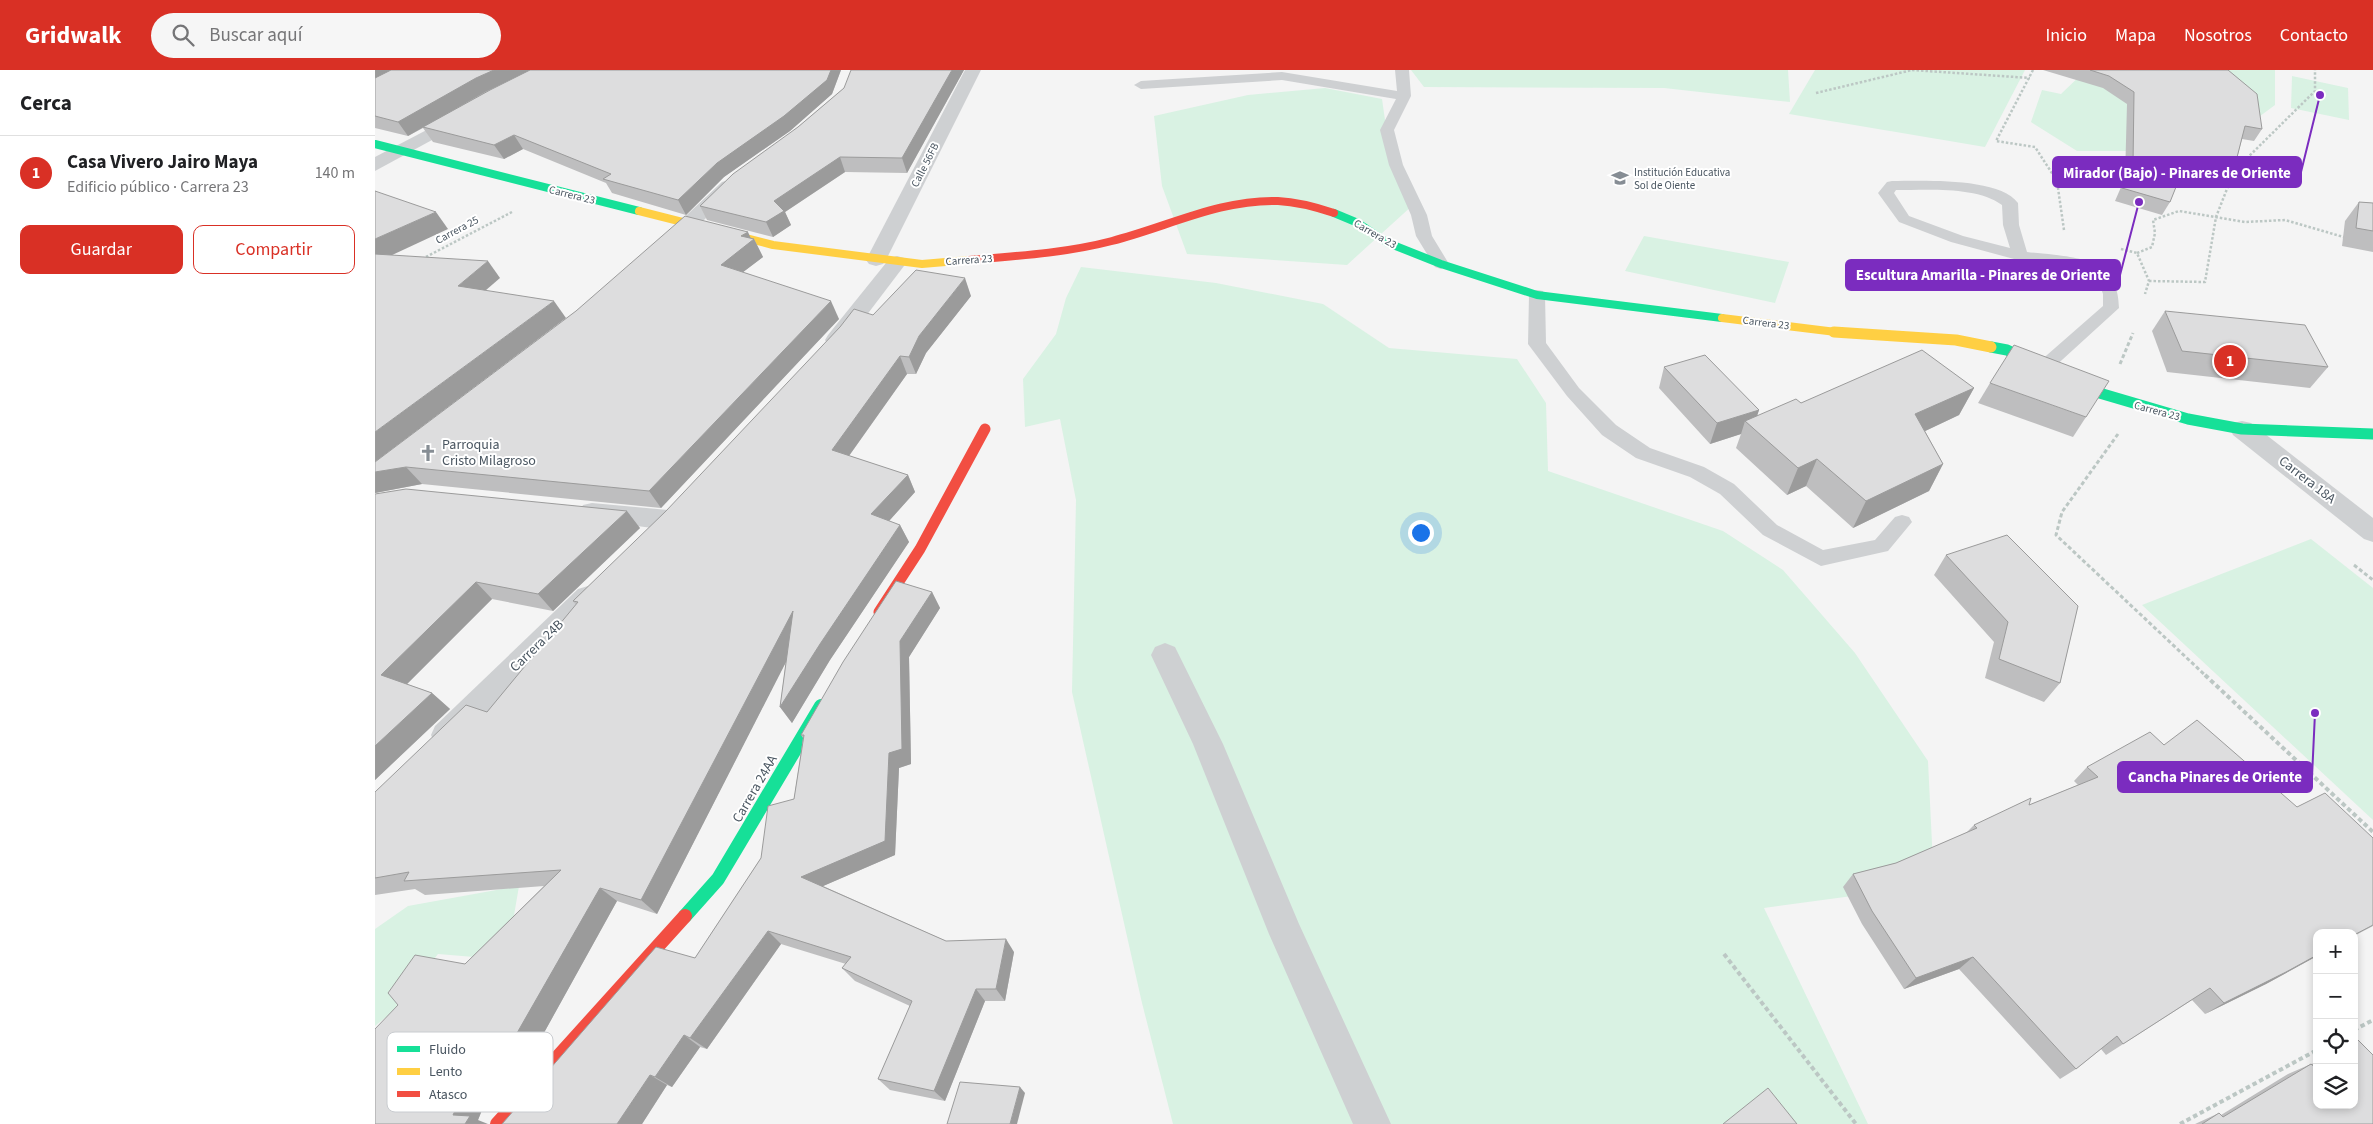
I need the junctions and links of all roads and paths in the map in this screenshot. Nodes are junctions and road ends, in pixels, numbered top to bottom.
1 (973, 70) edge
2 (1401, 70) edge
3 (1912, 70) edge
4 (2033, 70) edge
5 (2315, 70) edge
6 (2030, 78) junction
7 (1141, 84) dead end
8 (1816, 93) dead end
9 (1404, 96) junction
10 (476, 108) edge
11 (375, 144) edge
12 (401, 151) junction
13 (375, 165) edge
14 (746, 173) edge
15 (545, 189) junction
16 (2216, 218) junction
17 (690, 224) junction
18 (2065, 236) dead end
19 (2355, 241) edge
20 (2119, 249) dead end
21 (2137, 253) junction
22 (2020, 256) junction
23 (653, 257) edge
24 (418, 261) edge
25 (887, 261) junction
26 (1441, 264) junction
27 (2149, 281) junction
28 (1537, 295) junction
29 (2144, 298) dead end
30 (2135, 328) dead end
31 (817, 360) edge
32 (2045, 366) junction
33 (2123, 370) dead end
34 (2138, 406) junction
35 (985, 429) dead end
36 (2242, 429) junction
37 (2373, 434) edge
38 (569, 510) edge
39 (1902, 522) dead end
40 (2373, 532) edge
41 (646, 540) edge
42 (603, 582) edge
43 (873, 621) edge
44 (1165, 655) dead end
45 (827, 695) edge
46 (432, 748) edge
47 (2373, 832) edge
48 (1724, 954) dead end
49 (2373, 1020) edge
50 (2358, 1028) edge
51 (2313, 1052) edge
52 (553, 1062) edge
53 (508, 1112) edge
54 (497, 1124) edge
55 (1372, 1124) edge
56 (1856, 1124) edge
57 (2180, 1124) edge

1 - 25 street, Calle 56FB
2 - 9 lane
3 - 6 path
3 - 8 path
4 - 6 path
5 - 16 path
6 - 18 path
7 - 9 lane
9 - 26 lane
10 - 12 street
11 - 12 street, Carrera 23
12 - 13 street
12 - 15 street, Carrera 23
14 - 17 street
15 - 17 street, Carrera 23
15 - 24 path, Carrera 25
16 - 19 path
16 - 21 path
16 - 27 path
17 - 23 street
17 - 25 street, Carrera 23
20 - 21 path
21 - 27 path
22 - 22 lane
22 - 32 lane
25 - 26 street, Carrera 23
25 - 31 street
26 - 28 street, Carrera 23
27 - 29 path
28 - 32 street, Carrera 23
28 - 39 lane
30 - 33 path
32 - 34 street, Carrera 23
34 - 36 street, Carrera 23
34 - 47 path
35 - 43 street
36 - 37 street, Carrera 23
36 - 40 street, Carrera 18A
38 - 41 street
42 - 46 street, Carrera 24B
44 - 55 street
45 - 52 street, Carrera 24AA
48 - 56 path
49 - 50 path
51 - 57 path
53 - 54 street, Carrera 24AA

